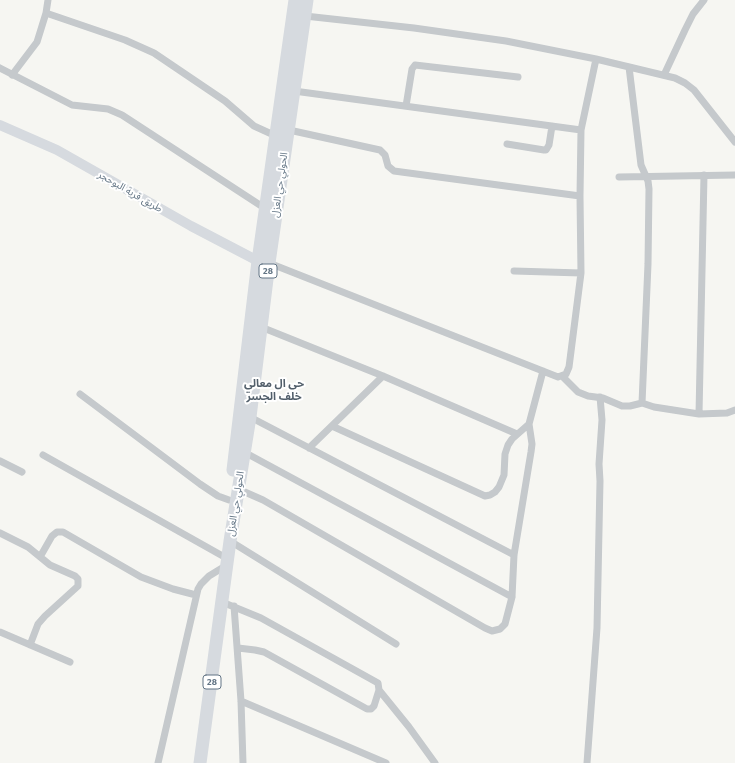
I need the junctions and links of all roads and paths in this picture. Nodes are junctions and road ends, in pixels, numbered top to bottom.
1 (48, 0) edge
2 (295, 0) edge
3 (307, 0) edge
4 (704, 0) edge
5 (46, 14) junction
6 (305, 16) junction
7 (596, 59) junction
8 (629, 67) junction
9 (0, 68) edge
10 (12, 75) junction
11 (664, 75) junction
12 (518, 77) dead end
13 (294, 91) junction
14 (406, 106) junction
15 (0, 124) edge
16 (552, 126) junction
17 (288, 130) junction
18 (580, 130) junction
19 (276, 136) junction
20 (735, 142) edge
21 (507, 144) dead end
22 (704, 175) junction
23 (735, 175) edge
24 (619, 177) dead end
25 (646, 177) junction
26 (580, 196) junction
27 (266, 209) junction
28 (264, 262) junction
29 (514, 271) dead end
30 (581, 273) junction
31 (261, 327) junction
32 (543, 371) junction
33 (383, 376) junction
34 (562, 376) junction
35 (80, 394) dead end
36 (600, 397) junction
37 (642, 403) junction
38 (735, 410) edge
39 (699, 414) junction
40 (250, 417) junction
41 (528, 424) junction
42 (332, 426) junction
43 (517, 434) junction
44 (309, 448) junction
45 (244, 452) junction
46 (42, 455) dead end
47 (0, 461) edge
48 (22, 472) dead end
49 (238, 489) junction
50 (229, 500) junction
51 (0, 533) edge
52 (230, 541) junction
53 (514, 555) junction
54 (40, 557) junction
55 (227, 562) junction
56 (196, 595) junction
57 (512, 597) junction
58 (222, 602) junction
59 (234, 606) junction
60 (0, 632) edge
61 (396, 644) dead end
62 (30, 645) junction
63 (238, 648) junction
64 (70, 662) dead end
65 (379, 690) junction
66 (241, 701) junction
67 (158, 763) edge
68 (200, 763) edge
69 (243, 763) edge
70 (386, 763) edge
71 (435, 763) edge
72 (587, 763) edge

1 - 5 street
2 - 19 highway, الحولي حي العزل / 28
3 - 6 highway, الحولي حي العزل / 28
4 - 11 street
5 - 10 street
5 - 19 street
6 - 7 street
6 - 13 highway, الحولي حي العزل / 28
7 - 8 street
7 - 18 street
8 - 11 street
8 - 25 street
9 - 10 street
10 - 27 street
11 - 20 street
12 - 14 street
13 - 14 street
13 - 17 highway, الحولي حي العزل / 28
14 - 16 street
15 - 28 street, طريق قرية البوحجر
16 - 18 street
16 - 21 street
17 - 26 street
17 - 28 highway, الحولي حي العزل / 28
18 - 26 street
19 - 27 highway, الحولي حي العزل / 28
22 - 23 street
22 - 25 street
22 - 39 street
24 - 25 street
25 - 37 street
26 - 30 street
27 - 28 highway, الحولي حي العزل / 28
28 - 31 highway, الحولي حي العزل / 28
28 - 32 street
28 - 50 highway, الحولي حي العزل / 28
29 - 30 street
30 - 34 street
31 - 33 street
31 - 40 highway, الحولي حي العزل / 28
32 - 34 street
32 - 41 street
33 - 42 street
33 - 43 street
34 - 36 street
35 - 50 street
36 - 37 street
36 - 72 street
37 - 39 street
38 - 39 street
40 - 44 street
40 - 45 highway, الحولي حي العزل / 28
41 - 43 street
41 - 53 street
42 - 43 street
42 - 44 street
44 - 53 street
45 - 49 highway, الحولي حي العزل / 28
45 - 57 street
46 - 55 street
47 - 48 street
49 - 52 highway, الحولي حي العزل / 28
49 - 57 street
50 - 52 highway, الحولي حي العزل / 28
51 - 54 street
52 - 55 highway, 28
52 - 61 street
53 - 57 street
54 - 56 street
54 - 62 street
55 - 56 street
55 - 58 highway, 28
56 - 67 street
58 - 59 street
58 - 68 highway, 28
59 - 63 street
59 - 65 street
60 - 62 street
62 - 64 street
63 - 65 street
63 - 66 street
65 - 71 street
66 - 69 street
66 - 70 street

